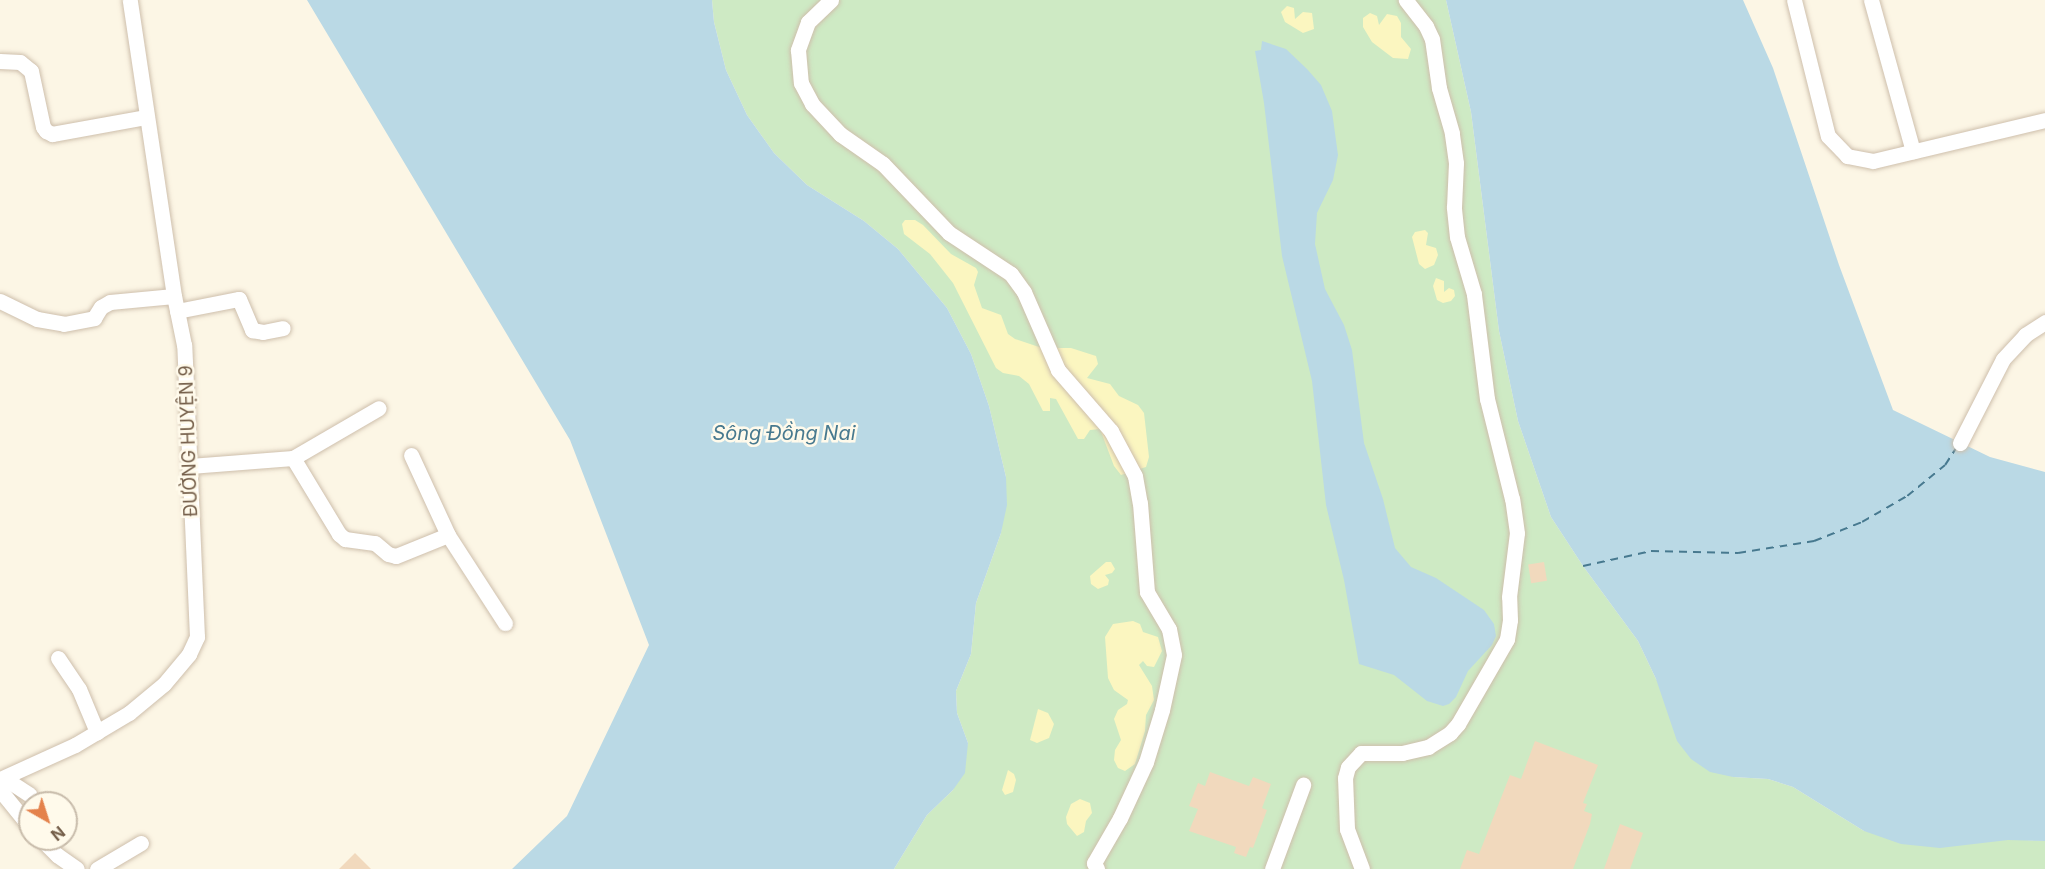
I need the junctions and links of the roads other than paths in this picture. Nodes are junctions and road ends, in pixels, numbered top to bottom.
1 (130, 0) edge
2 (831, 0) edge
3 (1406, 0) edge
4 (1794, 0) edge
5 (1871, 0) edge
6 (0, 60) edge
7 (147, 117) junction
8 (2045, 120) edge
9 (1913, 151) junction
10 (0, 301) edge
11 (176, 304) junction
12 (2045, 322) edge
13 (283, 328) dead end
14 (379, 408) dead end
15 (1960, 443) dead end
16 (411, 455) dead end
17 (293, 458) junction
18 (190, 466) junction
19 (447, 535) junction
20 (506, 623) dead end
21 (58, 658) dead end
22 (97, 732) junction
23 (1, 782) edge
24 (1303, 785) dead end
25 (22, 791) edge
26 (18, 808) edge
27 (141, 843) dead end
28 (53, 851) edge
29 (76, 869) edge
30 (97, 869) edge
31 (1097, 869) edge
32 (1272, 869) edge
33 (1362, 869) edge

1 - 7 street, ĐƯỜNG HUYỆN 9
2 - 31 street
3 - 33 street
4 - 9 street
5 - 9 street
6 - 7 street
7 - 11 street, ĐƯỜNG HUYỆN 9
8 - 9 street
10 - 11 street
11 - 13 street
11 - 18 street, ĐƯỜNG HUYỆN 9
12 - 15 street
14 - 17 street
16 - 19 street
17 - 18 street
17 - 19 street
18 - 22 street, ĐƯỜNG HUYỆN 9
19 - 20 street
21 - 22 street
22 - 23 street, ĐƯỜNG HUYỆN 9
23 - 25 street
23 - 26 street
24 - 32 street
27 - 30 street
28 - 29 street

